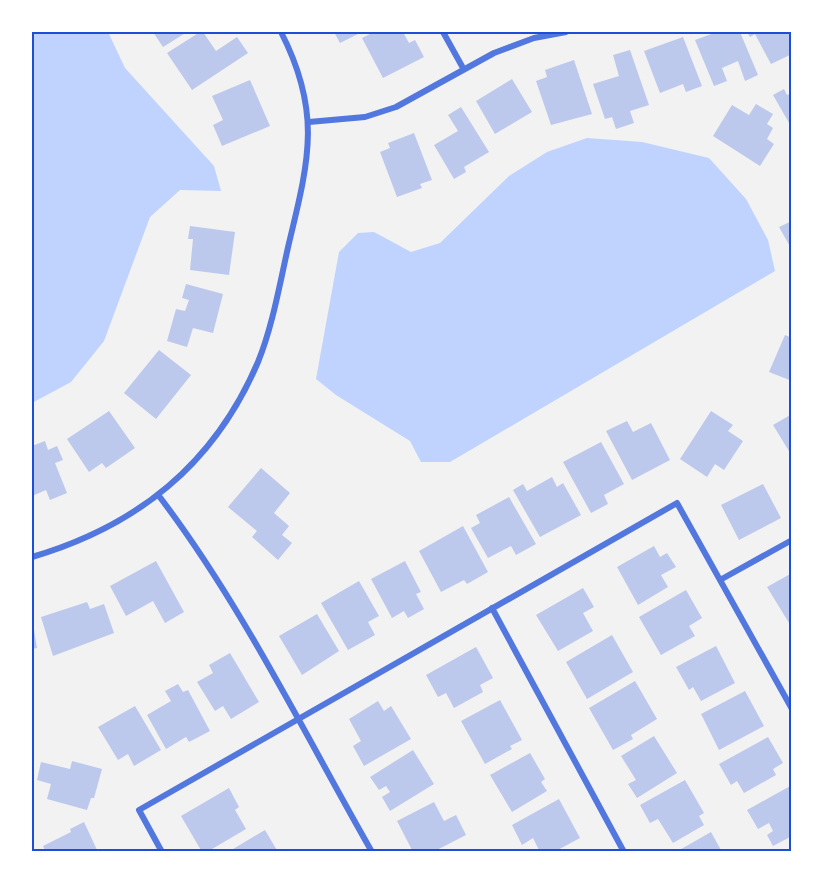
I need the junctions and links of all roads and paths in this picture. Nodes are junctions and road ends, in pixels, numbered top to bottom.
1 (281, 32) edge
2 (443, 32) edge
3 (566, 32) edge
4 (463, 68) junction
5 (309, 122) junction
6 (159, 496) junction
7 (792, 540) edge
8 (32, 557) edge
9 (720, 580) junction
10 (492, 608) junction
11 (792, 709) edge
12 (297, 719) junction
13 (162, 852) edge
14 (372, 852) edge
15 (624, 852) edge

1 - 5 street
2 - 4 street
3 - 4 street
4 - 5 street
5 - 6 street
6 - 8 street
6 - 12 street
7 - 9 street
9 - 10 street
9 - 11 street
10 - 12 street
10 - 15 street
12 - 13 street
12 - 14 street

